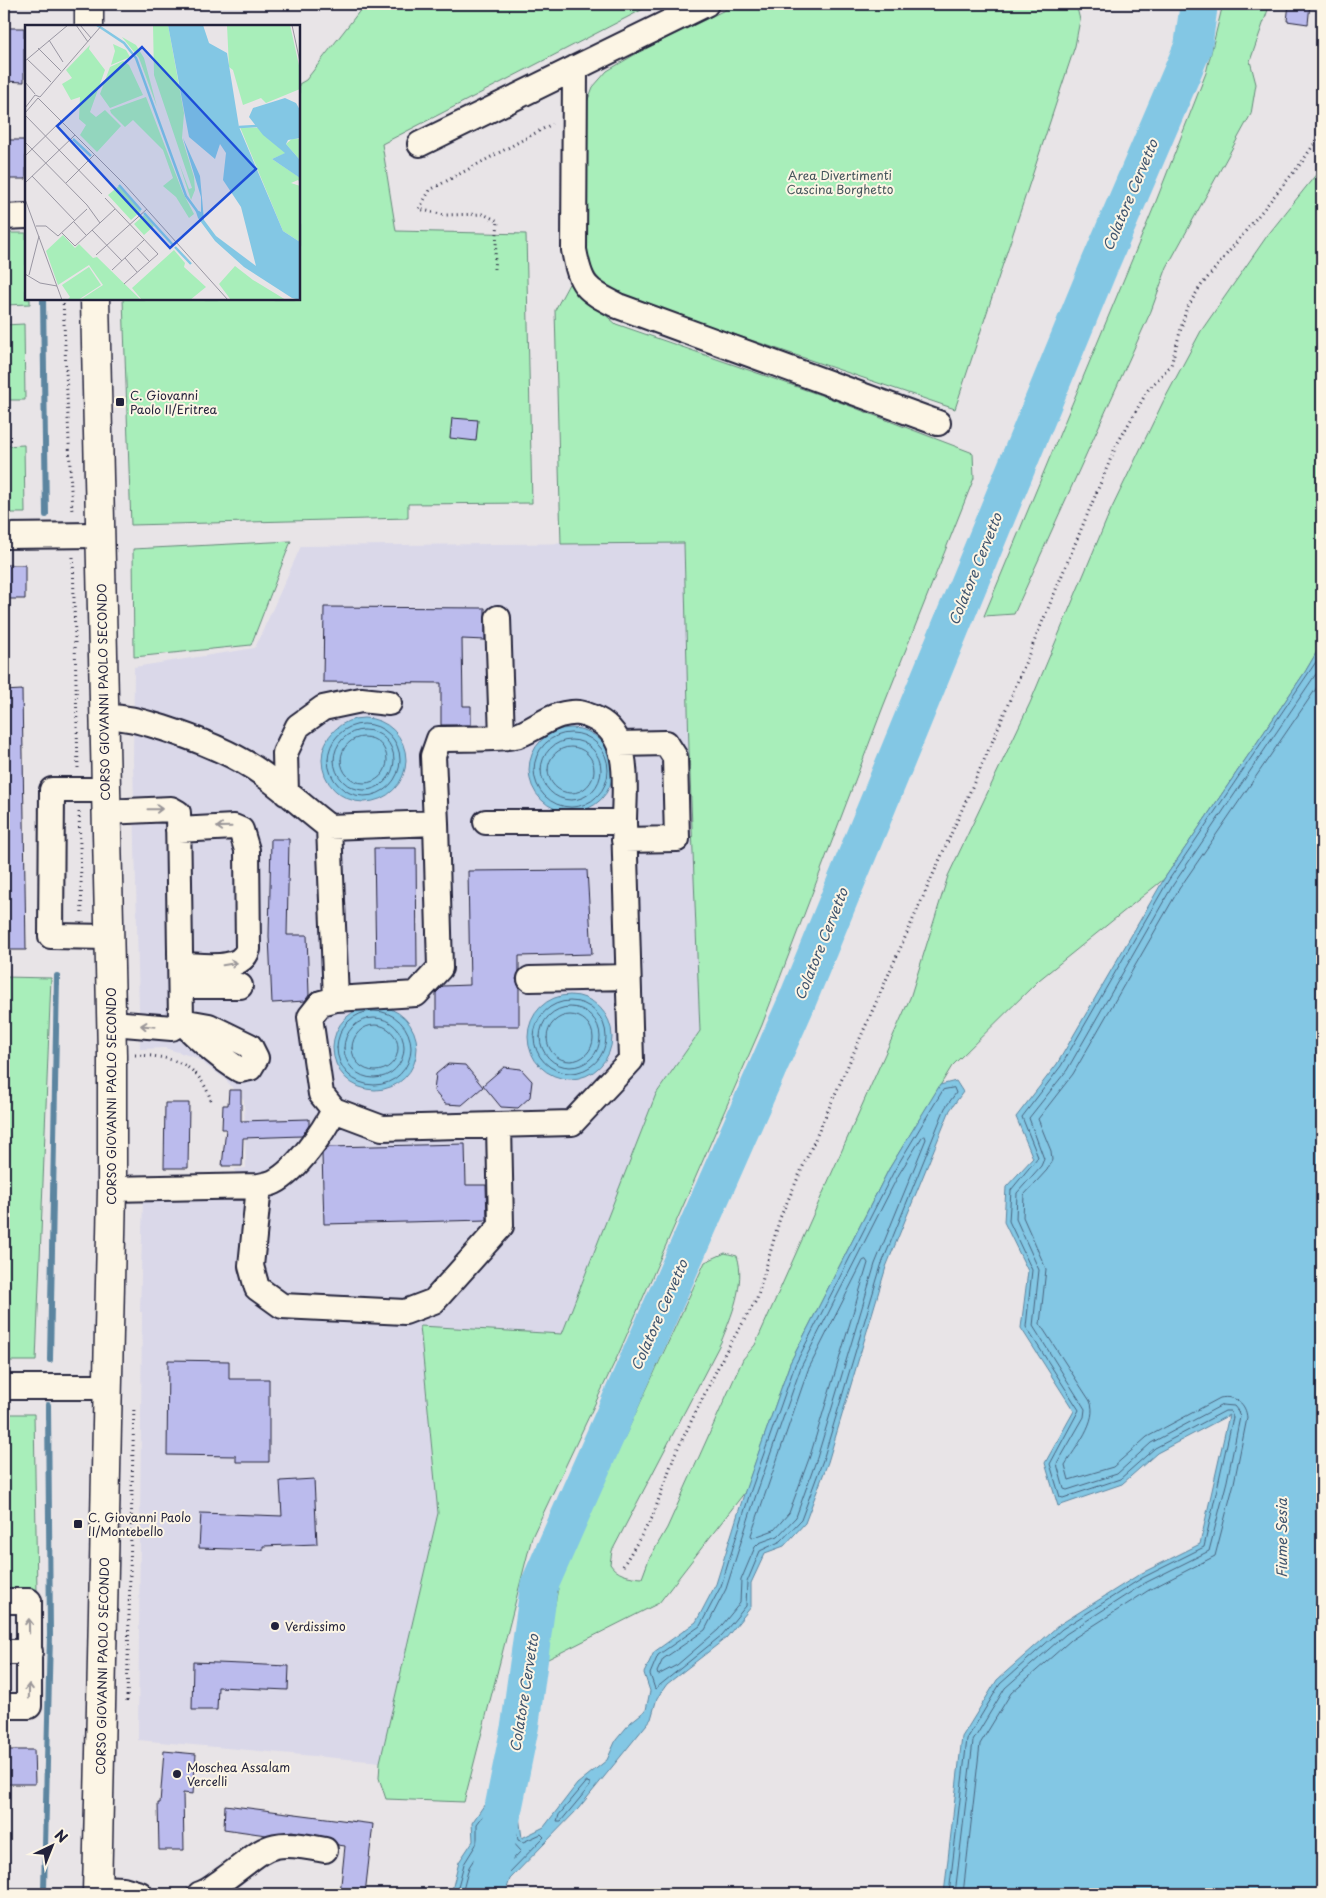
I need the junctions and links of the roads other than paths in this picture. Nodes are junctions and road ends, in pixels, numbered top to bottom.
1 (89, 4) edge
2 (706, 4) edge
3 (89, 25) edge
4 (575, 68) junction
5 (420, 144) dead end
6 (25, 216) edge
7 (4, 217) edge
8 (95, 300) edge
9 (938, 423) dead end
10 (100, 535) junction
11 (4, 536) edge
12 (498, 618) dead end
13 (389, 703) dead end
14 (104, 717) junction
15 (502, 737) junction
16 (619, 744) junction
17 (286, 793) junction
18 (97, 797) junction
19 (486, 822) dead end
20 (436, 823) junction
21 (329, 827) junction
22 (178, 830) junction
23 (624, 831) junction
24 (96, 936) junction
25 (182, 975) junction
26 (628, 976) junction
27 (530, 979) dead end
28 (240, 986) dead end
29 (336, 999) junction
30 (112, 1023) junction
31 (334, 1110) junction
32 (498, 1125) junction
33 (259, 1186) junction
34 (112, 1189) junction
35 (4, 1387) edge
36 (107, 1387) junction
37 (4, 1600) edge
38 (4, 1652) edge
39 (30, 1652) junction
40 (4, 1706) edge
41 (325, 1850) dead end
42 (97, 1891) edge
43 (140, 1894) edge
44 (200, 1894) edge

1 - 3 main road
2 - 4 street
4 - 5 street
4 - 9 street
6 - 7 street
8 - 10 main road, CORSO GIOVANNI PAOLO SECONDO
10 - 11 street
10 - 14 main road, CORSO GIOVANNI PAOLO SECONDO
12 - 15 street
13 - 17 street
14 - 17 street
14 - 18 main road, CORSO GIOVANNI PAOLO SECONDO
15 - 16 street
15 - 20 street
16 - 23 street
16 - 23 street
17 - 21 street
18 -> 22 street
18 - 24 main road, CORSO GIOVANNI PAOLO SECONDO
18 - 24 street
19 - 23 street
20 - 21 street
20 - 29 street
21 - 29 street
22 - 25 street
25 -> 22 street
23 - 26 street
24 - 30 main road, CORSO GIOVANNI PAOLO SECONDO
25 - 28 street
25 -> 30 street
26 - 27 street
26 - 32 street
29 - 31 street
30 - 34 main road, CORSO GIOVANNI PAOLO SECONDO
31 - 32 street
31 - 33 street
32 - 33 street
33 - 34 street
34 - 36 main road, CORSO GIOVANNI PAOLO SECONDO
35 - 36 street
36 - 42 main road, CORSO GIOVANNI PAOLO SECONDO
39 -> 37 street
38 - 39 street
40 -> 39 street
41 - 44 street
42 - 43 street

